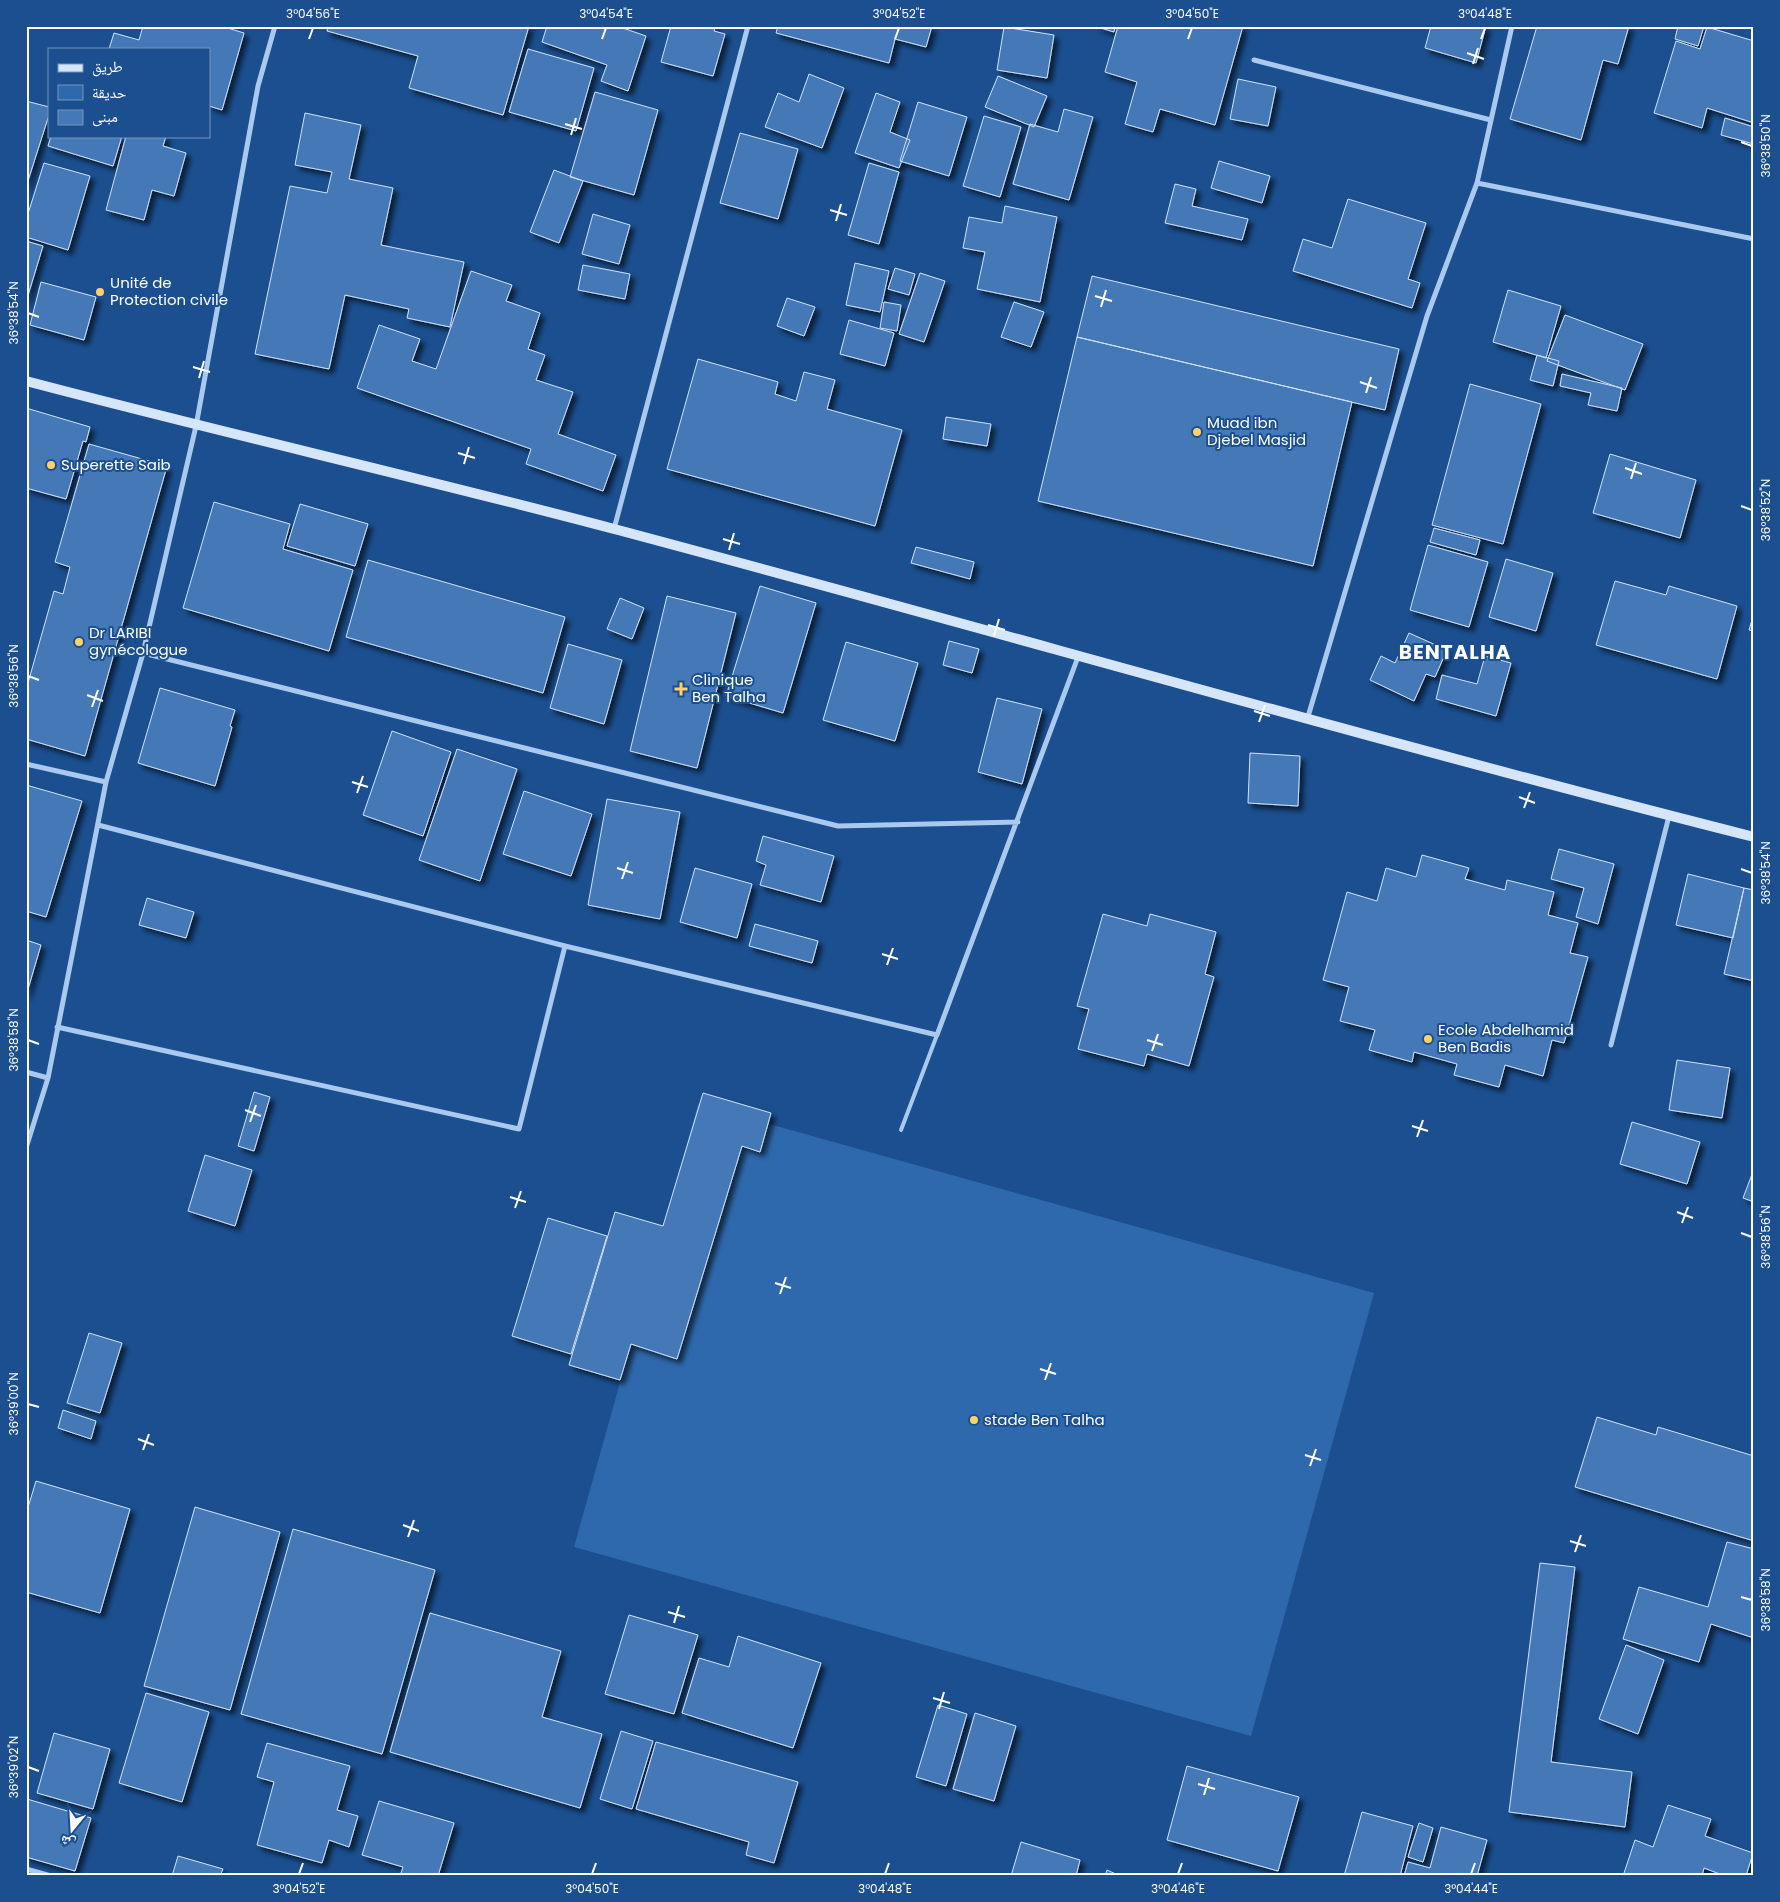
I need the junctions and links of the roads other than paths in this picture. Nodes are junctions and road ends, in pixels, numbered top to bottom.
1 (275, 26) edge
2 (748, 26) edge
3 (1512, 26) edge
4 (1254, 60) dead end
5 (1491, 120) junction
6 (1477, 183) junction
7 (1754, 240) edge
8 (26, 381) edge
9 (196, 426) junction
10 (614, 529) junction
11 (143, 653) junction
12 (1078, 656) junction
13 (1307, 720) junction
14 (26, 764) edge
15 (106, 782) junction
16 (1669, 816) junction
17 (1018, 822) junction
18 (98, 825) junction
19 (1754, 837) edge
20 (565, 946) junction
21 (57, 1027) junction
22 (937, 1035) junction
23 (1611, 1046) dead end
24 (26, 1072) edge
25 (48, 1078) junction
26 (901, 1130) dead end
27 (26, 1148) edge
28 (26, 1869) edge
29 (51, 1876) edge

1 - 9 street
2 - 10 street
3 - 5 street
4 - 5 street
5 - 6 street
6 - 7 street
6 - 13 street
8 - 9 street
9 - 10 street
9 - 11 street
10 - 12 street
11 - 15 street
11 - 17 street
12 - 13 street
12 - 17 street
13 - 16 street
14 - 15 street
15 - 18 street
16 - 19 street
16 - 23 street
17 - 22 street
18 - 20 street
18 - 21 street
20 - 21 street
20 - 22 street
21 - 25 street
22 - 26 lane
24 - 25 street
25 - 27 street
28 - 29 street

